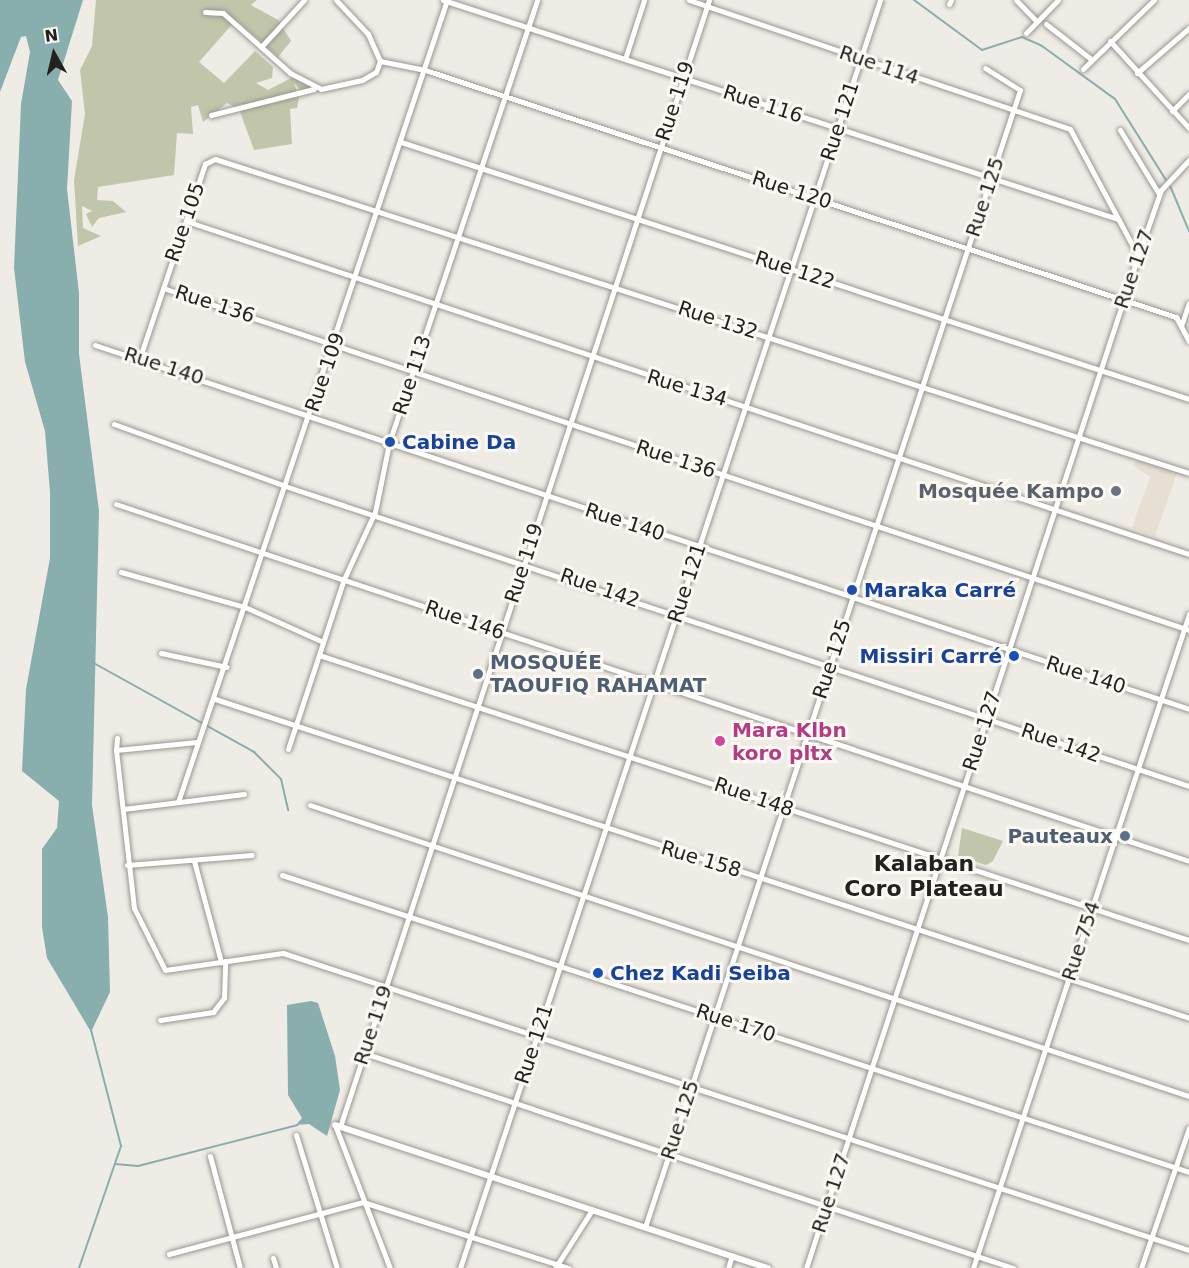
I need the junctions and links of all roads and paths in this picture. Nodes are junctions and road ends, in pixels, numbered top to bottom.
1 (304, 0) edge
2 (336, 0) edge
3 (446, 0) edge
4 (537, 0) edge
5 (644, 0) edge
6 (689, 0) edge
7 (880, 0) edge
8 (1016, 0) edge
9 (1058, 0) edge
10 (1154, 0) edge
11 (708, 3) edge
12 (205, 12) dead end
13 (1035, 21) junction
14 (1046, 24) dead end
15 (528, 28) junction
16 (1189, 28) edge
17 (1026, 33) dead end
18 (1110, 41) junction
19 (261, 47) junction
20 (861, 58) junction
21 (625, 59) junction
22 (1091, 59) junction
23 (380, 61) junction
24 (985, 68) dead end
25 (1083, 69) dead end
26 (425, 70) junction
27 (1137, 74) junction
28 (683, 78) junction
29 (314, 89) junction
30 (1189, 94) edge
31 (505, 96) junction
32 (1013, 110) junction
33 (1172, 111) junction
34 (211, 115) dead end
35 (838, 128) junction
36 (1189, 128) edge
37 (1119, 130) dead end
38 (401, 142) junction
39 (660, 147) junction
40 (1189, 160) edge
41 (482, 166) junction
42 (248, 167) joint
43 (991, 178) junction
44 (1159, 194) junction
45 (815, 198) junction
46 (377, 209) junction
47 (637, 218) junction
48 (1118, 219) junction
49 (186, 221) junction
50 (459, 236) junction
51 (968, 248) junction
52 (1138, 256) junction
53 (791, 269) junction
54 (355, 276) junction
55 (615, 286) junction
56 (163, 288) junction
57 (1124, 300) junction
58 (436, 302) junction
59 (1189, 303) edge
60 (944, 320) junction
61 (1181, 327) junction
62 (769, 336) junction
63 (1189, 341) edge
64 (335, 344) junction
65 (95, 345) dead end
66 (140, 357) junction
67 (591, 358) junction
68 (414, 369) junction
69 (1100, 371) junction
70 (922, 386) junction
71 (1189, 399) edge
72 (746, 407) junction
73 (311, 417) junction
74 (114, 424) dead end
75 (570, 424) junction
76 (1078, 437) junction
77 (389, 443) junction
78 (899, 458) junction
79 (1189, 473) edge
80 (723, 474) junction
81 (285, 486) junction
82 (546, 496) junction
83 (116, 504) dead end
84 (1054, 510) junction
85 (375, 512) junction
86 (876, 525) junction
87 (699, 546) junction
88 (263, 553) junction
89 (1189, 554) edge
90 (524, 562) junction
91 (121, 572) dead end
92 (1032, 578) junction
93 (344, 579) junction
94 (853, 595) junction
95 (245, 607) junction
96 (677, 614) junction
97 (1189, 614) edge
98 (1186, 630) edge
99 (502, 632) junction
100 (323, 642) junction
101 (1009, 649) junction
102 (161, 652) dead end
103 (319, 655) junction
104 (830, 666) junction
105 (227, 667) junction
106 (653, 687) junction
107 (215, 699) junction
108 (1161, 699) junction
109 (477, 706) junction
110 (1189, 709) edge
111 (986, 718) junction
112 (295, 726) junction
113 (807, 735) junction
114 (117, 738) dead end
115 (197, 742) junction
116 (288, 749) dead end
117 (116, 750) junction
118 (630, 755) junction
119 (1138, 769) junction
120 (453, 781) junction
121 (1189, 786) edge
122 (964, 787) junction
123 (244, 794) dead end
124 (178, 802) junction
125 (310, 806) dead end
126 (783, 807) junction
127 (123, 809) junction
128 (605, 830) junction
129 (1115, 838) junction
130 (432, 846) junction
131 (252, 855) dead end
132 (940, 859) junction
133 (194, 861) junction
134 (1189, 861) edge
135 (127, 865) junction
136 (282, 875) dead end
137 (760, 878) junction
138 (583, 896) junction
139 (1092, 908) junction
140 (409, 915) junction
141 (917, 929) junction
142 (1189, 940) edge
143 (737, 946) junction
144 (223, 962) junction
145 (560, 966) junction
146 (1069, 979) junction
147 (386, 986) junction
148 (894, 999) junction
149 (714, 1016) junction
150 (1189, 1018) edge
151 (160, 1020) dead end
152 (537, 1036) junction
153 (1046, 1046) junction
154 (363, 1053) junction
155 (872, 1067) junction
156 (691, 1086) junction
157 (1189, 1096) edge
158 (515, 1103) junction
159 (1024, 1115) junction
160 (337, 1126) junction
161 (1189, 1128) edge
162 (296, 1135) dead end
163 (849, 1138) junction
164 (669, 1154) junction
165 (210, 1156) dead end
166 (1175, 1168) junction
167 (1189, 1172) edge
168 (490, 1176) junction
169 (1000, 1188) junction
170 (363, 1202) junction
171 (826, 1206) junction
172 (592, 1210) junction
173 (319, 1214) junction
174 (645, 1227) junction
175 (471, 1236) junction
176 (232, 1237) junction
177 (1152, 1238) junction
178 (1189, 1250) edge
179 (169, 1254) dead end
180 (732, 1256) junction
181 (977, 1256) junction
182 (273, 1258) dead end
183 (557, 1266) edge
184 (240, 1268) edge
185 (276, 1268) edge
186 (337, 1268) edge
187 (390, 1268) edge
188 (460, 1268) edge
189 (570, 1268) edge
190 (728, 1268) edge
191 (768, 1268) edge
192 (806, 1268) edge
193 (973, 1268) edge
194 (1013, 1268) edge
195 (1142, 1268) edge

1 - 19 street
2 - 23 street
3 - 15 street, Rue 116
3 - 26 street, Rue 109
4 - 15 street, Rue 113
5 - 21 street
6 - 11 street, Rue 114
7 - 20 street, Rue 121
8 - 13 street
9 - 13 street
10 - 18 street
11 - 20 street, Rue 114
11 - 28 street, Rue 119
12 - 19 street
13 - 17 street
14 - 22 street
15 - 21 street, Rue 116
15 - 31 street, Rue 113
16 - 27 street
18 - 22 street
18 - 27 street
19 - 29 street
20 - 32 street, Rue 114
20 - 35 street, Rue 121
21 - 28 street, Rue 116
22 - 25 street
23 - 26 street, Rue 120
23 - 29 street
24 - 32 street, Rue 125
26 - 31 street, Rue 120
26 - 38 street, Rue 109
27 - 33 street
28 - 35 street, Rue 116
28 - 39 street, Rue 119
29 - 34 street
30 - 33 street
31 - 39 street, Rue 120
31 - 41 street, Rue 113
32 - 43 street, Rue 125
32 - 48 street, Rue 114
33 - 36 street
35 - 43 street, Rue 116
35 - 45 street, Rue 121
37 - 44 street
38 - 41 street, Rue 122
38 - 46 street, Rue 109
39 - 45 street, Rue 120
39 - 47 street, Rue 119
40 - 44 street, Rue 127
41 - 47 street, Rue 122
41 - 50 street, Rue 113
42 - 46 street, Rue 132
42 - 49 street, Rue 105
43 - 48 street, Rue 116
43 - 51 street, Rue 125
44 - 52 street, Rue 127
45 - 51 street, Rue 120
45 - 53 street, Rue 121
46 - 50 street, Rue 132
46 - 54 street, Rue 109
47 - 53 street, Rue 122
47 - 55 street, Rue 119
48 - 52 street
49 - 54 street, Rue 134
49 - 56 street, Rue 105
50 - 55 street, Rue 132
50 - 58 street, Rue 113
51 - 57 street, Rue 120
51 - 60 street, Rue 125
52 - 57 street, Rue 127
53 - 60 street, Rue 122
53 - 62 street, Rue 121
54 - 58 street, Rue 134
54 - 64 street, Rue 109
55 - 62 street, Rue 132
55 - 67 street, Rue 119
56 - 64 street, Rue 136
56 - 66 street, Rue 105
57 - 61 street, Rue 120
57 - 69 street, Rue 127
58 - 67 street, Rue 134
58 - 68 street, Rue 113
59 - 61 street
60 - 69 street, Rue 122
60 - 70 street, Rue 125
61 - 63 street, Rue 120
62 - 70 street, Rue 132
62 - 72 street, Rue 121
64 - 68 street, Rue 136
64 - 73 street, Rue 109
65 - 66 street, Rue 140
66 - 73 street, Rue 140
67 - 72 street, Rue 134
67 - 75 street, Rue 119
68 - 75 street, Rue 136
68 - 77 street, Rue 113
69 - 71 street, Rue 122
69 - 76 street, Rue 127
70 - 76 street, Rue 132
70 - 78 street, Rue 125
72 - 78 street, Rue 134
72 - 80 street, Rue 121
73 - 77 street, Rue 140
73 - 81 street, Rue 109
74 - 81 street, Rue 142
75 - 80 street, Rue 136
75 - 82 street, Rue 119
76 - 79 street, Rue 132
76 - 84 street, Rue 127
77 - 82 street, Rue 140
77 - 85 street, Rue 113
78 - 84 street, Rue 134
78 - 86 street, Rue 125
80 - 86 street, Rue 136
80 - 87 street, Rue 121
81 - 85 street, Rue 142
81 - 88 street, Rue 109
82 - 87 street, Rue 140
82 - 90 street, Rue 119
83 - 88 street, Rue 146
84 - 89 street, Rue 134
84 - 92 street, Rue 127
85 - 90 street, Rue 142
85 - 93 street, Rue 113
86 - 92 street, Rue 136
86 - 94 street, Rue 125
87 - 94 street, Rue 140
87 - 96 street, Rue 121
88 - 93 street, Rue 146
88 - 95 street, Rue 109
90 - 96 street, Rue 142
90 - 99 street, Rue 119
91 - 95 street
92 - 98 street, Rue 136
92 - 101 street, Rue 127
93 - 99 street, Rue 146
93 - 100 street, Rue 113
94 - 101 street, Rue 140
94 - 104 street, Rue 125
95 - 100 street
95 - 105 street, Rue 109
96 - 104 street, Rue 142
96 - 106 street, Rue 121
97 - 98 street, Rue 754
98 - 108 street, Rue 754
99 - 106 street, Rue 146
99 - 109 street, Rue 119
100 - 103 street, Rue 113
101 - 108 street, Rue 140
101 - 111 street, Rue 127
102 - 105 street
103 - 109 street, Rue 148
103 - 112 street, Rue 113
104 - 111 street, Rue 142
104 - 113 street, Rue 125
105 - 107 street, Rue 109
106 - 113 street, Rue 146
106 - 118 street, Rue 121
107 - 112 street, Rue 158
107 - 115 street, Rue 109
108 - 110 street, Rue 140
108 - 119 street, Rue 754
109 - 118 street, Rue 148
109 - 120 street, Rue 119
111 - 119 street, Rue 142
111 - 122 street, Rue 127
112 - 116 street, Rue 113
112 - 120 street, Rue 158
113 - 122 street, Rue 146
113 - 126 street, Rue 125
114 - 117 street
115 - 117 street
115 - 124 street, Rue 109
117 - 127 street
118 - 126 street, Rue 148
118 - 128 street, Rue 121
119 - 121 street, Rue 142
119 - 129 street, Rue 754
120 - 128 street, Rue 158
120 - 130 street, Rue 119
122 - 129 street, Rue 146
122 - 132 street, Rue 127
123 - 124 street
124 - 127 street
125 - 130 street
126 - 132 street, Rue 148
126 - 137 street, Rue 125
127 - 135 street
128 - 137 street, Rue 158
128 - 138 street, Rue 121
129 - 134 street, Rue 146
129 - 139 street, Rue 754
130 - 138 street
130 - 140 street, Rue 119
131 - 133 street
132 - 139 street, Rue 148
132 - 141 street, Rue 127
133 - 135 street
133 - 144 street
135 - 144 street
136 - 140 street, Rue 170
137 - 141 street, Rue 158
137 - 143 street, Rue 125
138 - 143 street
138 - 145 street, Rue 121
139 - 142 street, Rue 148
139 - 146 street, Rue 754
140 - 145 street, Rue 170
140 - 147 street, Rue 119
141 - 146 street, Rue 158
141 - 148 street, Rue 127
143 - 148 street
143 - 149 street, Rue 125
144 - 147 street
144 - 151 street
145 - 149 street, Rue 170
145 - 152 street, Rue 121
146 - 150 street, Rue 158
146 - 153 street, Rue 754
147 - 152 street
147 - 154 street, Rue 119
148 - 153 street
148 - 155 street, Rue 127
149 - 155 street, Rue 170
149 - 156 street, Rue 125
152 - 156 street
152 - 158 street, Rue 121
153 - 157 street
153 - 159 street, Rue 754
154 - 158 street
154 - 160 street, Rue 119
155 - 159 street, Rue 170
155 - 163 street, Rue 127
156 - 163 street
156 - 164 street, Rue 125
158 - 164 street
158 - 168 street, Rue 121
159 - 166 street, Rue 170
159 - 169 street, Rue 754
160 - 168 street
160 - 170 street
161 - 166 street
162 - 173 street
163 - 169 street
163 - 171 street, Rue 127
164 - 171 street
164 - 174 street, Rue 125
165 - 176 street
166 - 167 street, Rue 170
166 - 177 street
168 - 172 street
168 - 175 street, Rue 121
169 - 177 street
169 - 181 street, Rue 754
170 - 173 street
170 - 175 street
170 - 187 street
171 - 181 street
171 - 192 street, Rue 127
172 - 174 street
172 - 183 street
173 - 176 street
173 - 186 street
174 - 180 street
175 - 183 street
175 - 188 street, Rue 121
176 - 179 street
176 - 184 street
177 - 178 street
177 - 195 street
180 - 190 street
180 - 191 street
181 - 193 street, Rue 754
181 - 194 street
182 - 185 street
183 - 189 street

